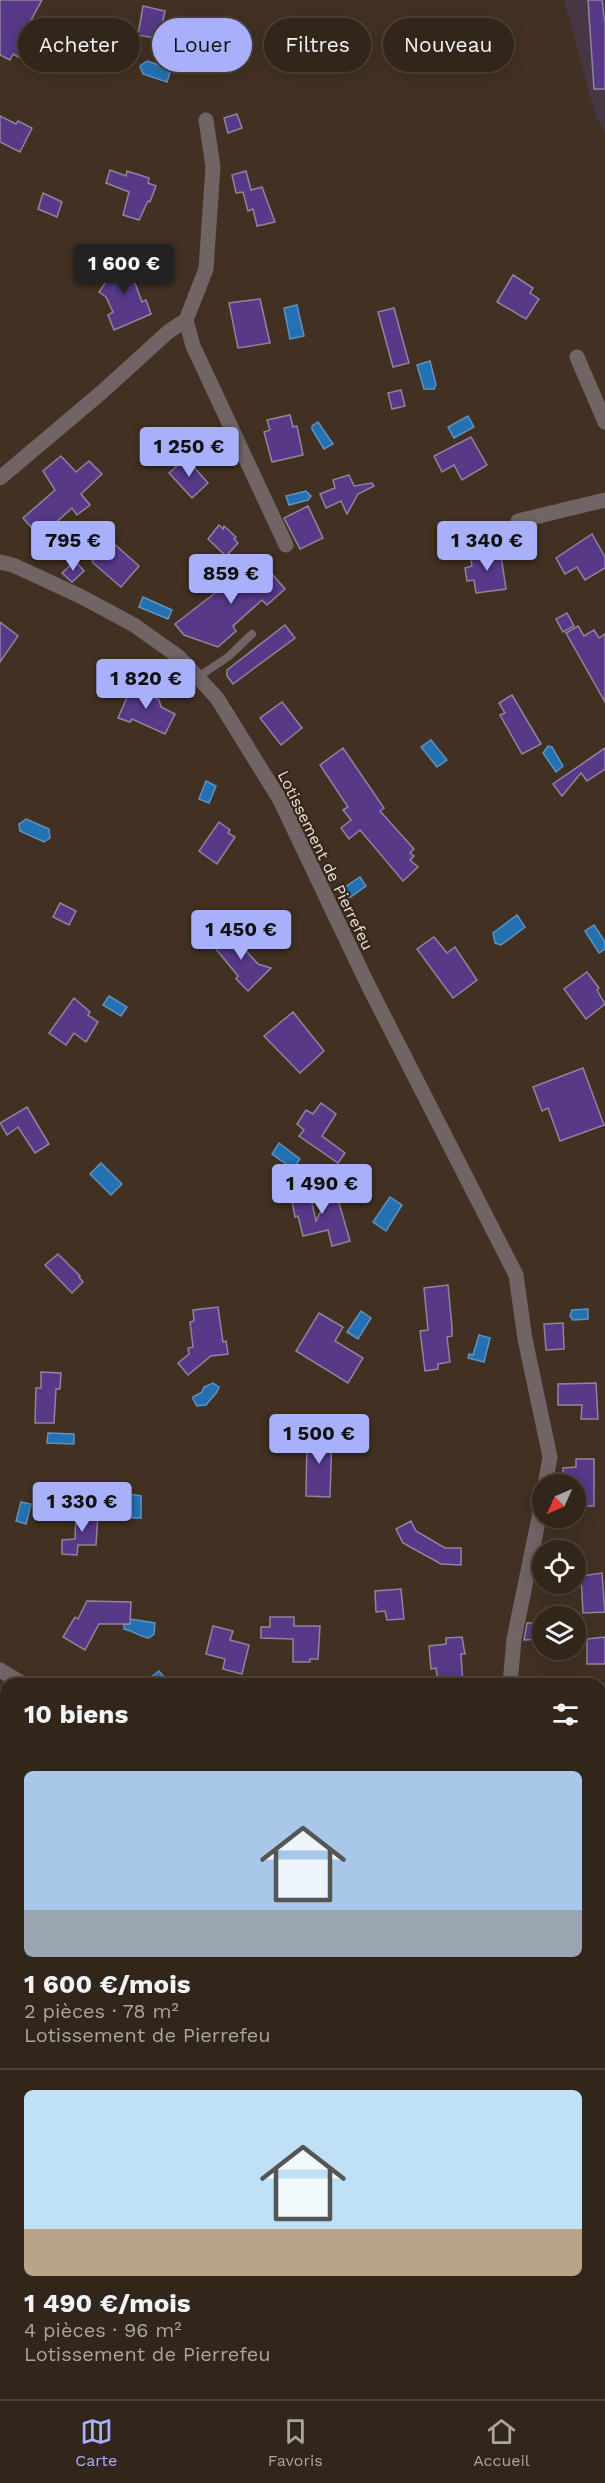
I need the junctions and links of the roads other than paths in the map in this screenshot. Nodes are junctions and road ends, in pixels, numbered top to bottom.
1 (206, 120) dead end
2 (186, 320) junction
3 (577, 357) dead end
4 (605, 422) edge
5 (0, 478) edge
6 (605, 500) edge
7 (518, 521) dead end
8 (286, 545) dead end
9 (0, 562) edge
10 (252, 634) dead end
11 (198, 677) junction
12 (547, 1474) edge
13 (537, 1528) edge
14 (0, 1670) edge
15 (13, 1678) edge
16 (511, 1678) edge

1 - 2 street
2 - 5 street
2 - 8 street
3 - 4 street
6 - 7 street
9 - 11 street, Lotissement de Pierrefeu
10 - 11 lane
11 - 12 street, Lotissement de Pierrefeu
13 - 16 street
14 - 15 street

